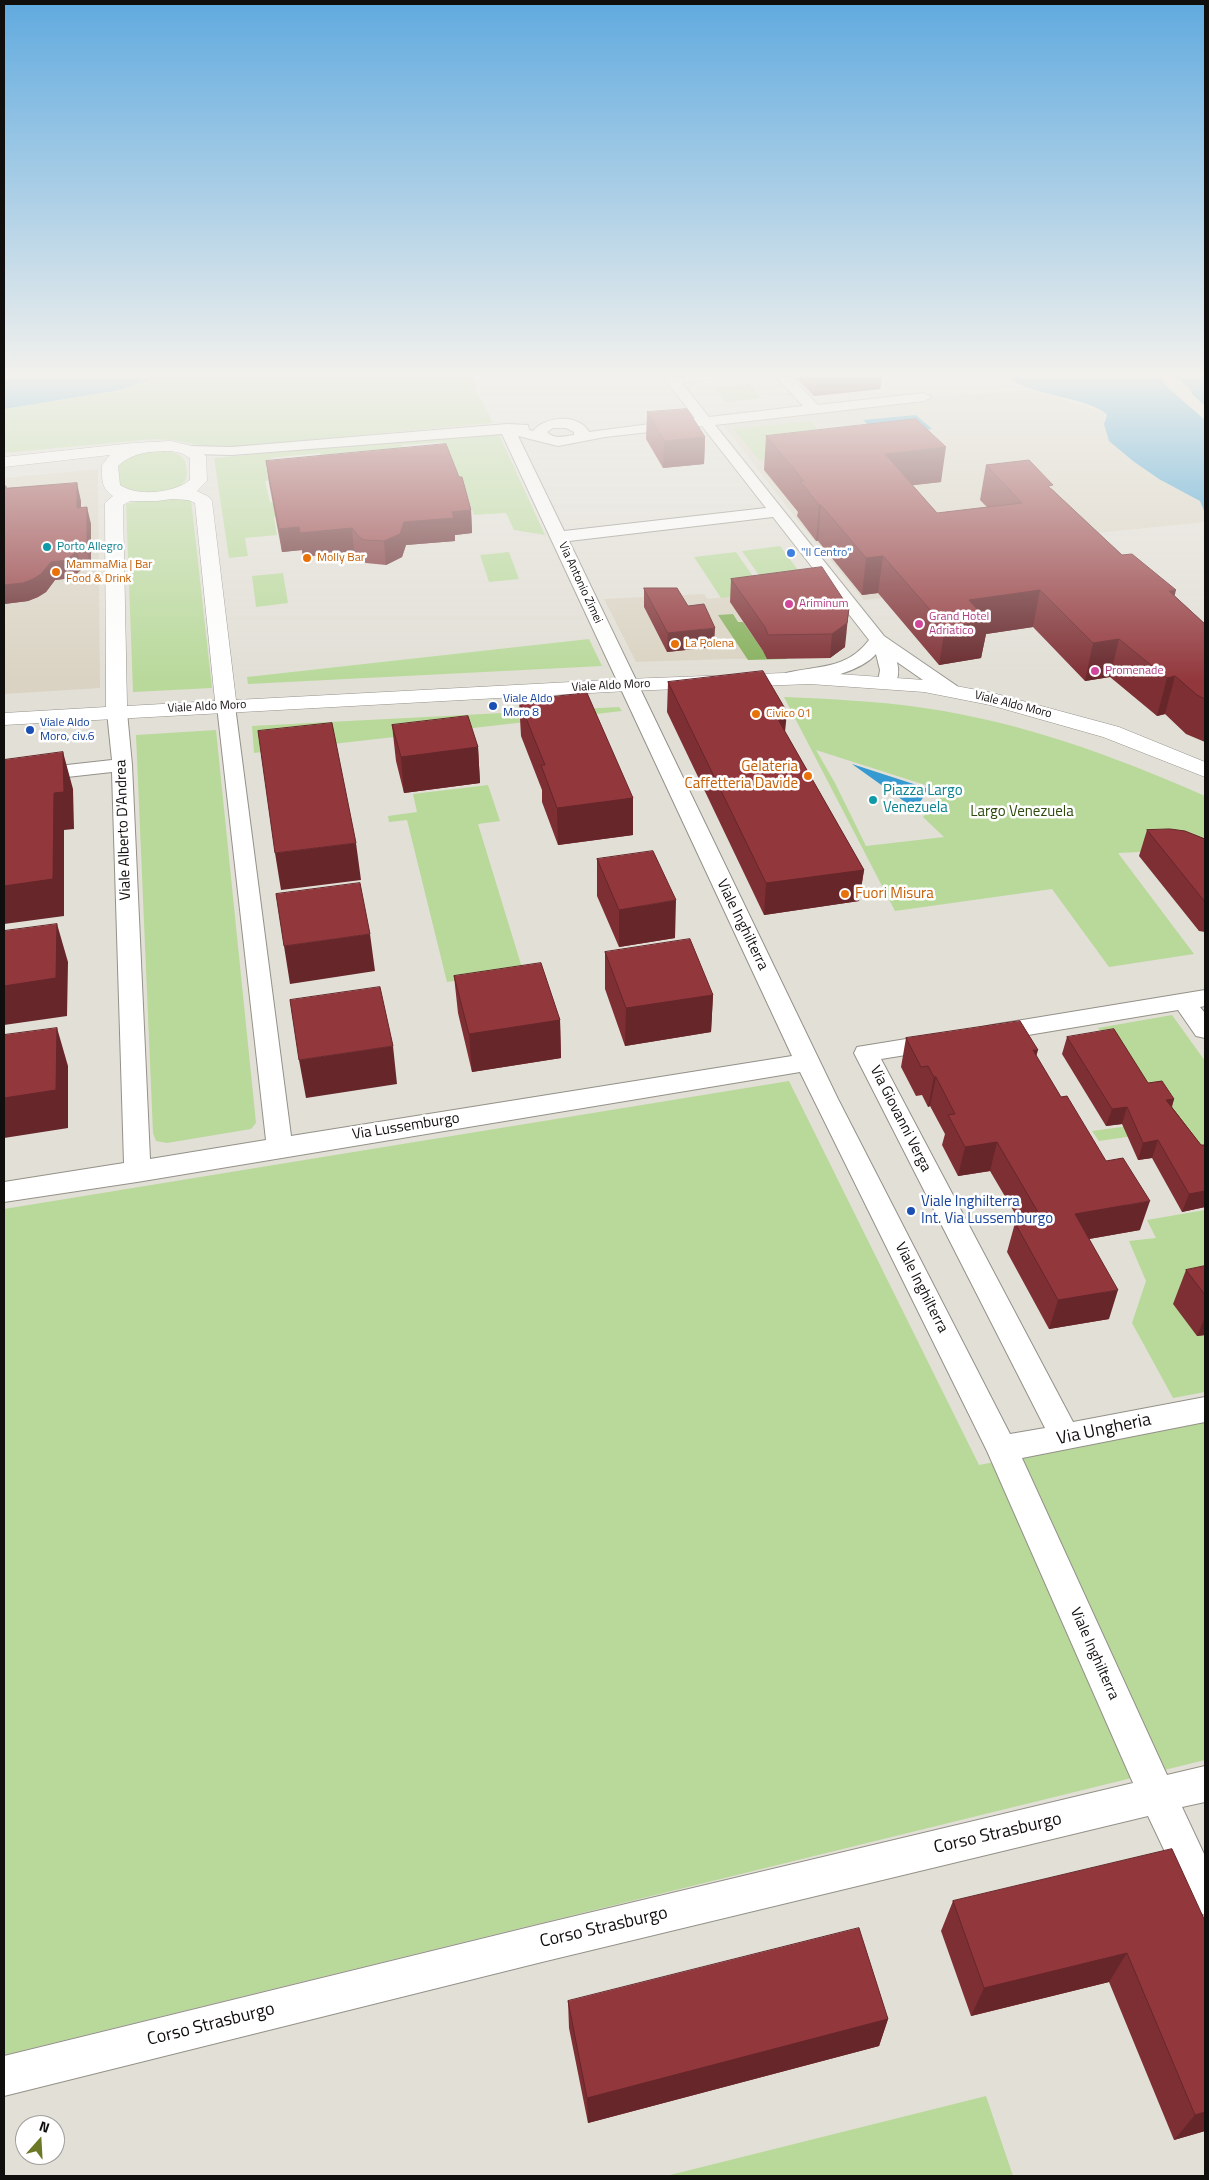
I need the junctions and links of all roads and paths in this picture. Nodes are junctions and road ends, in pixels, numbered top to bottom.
1 (111, 479) edge
2 (197, 479) edge
3 (531, 479) edge
4 (750, 479) edge
5 (173, 494) junction
6 (126, 495) junction
7 (776, 512) junction
8 (558, 537) junction
9 (878, 640) junction
10 (793, 677) junction
11 (887, 682) junction
12 (627, 685) junction
13 (950, 690) junction
14 (226, 706) junction
15 (117, 712) junction
16 (4, 719) edge
17 (122, 765) junction
18 (1205, 770) edge
19 (4, 778) edge
20 (1194, 1000) edge
21 (1205, 1030) edge
22 (808, 1062) junction
23 (280, 1148) junction
24 (137, 1172) junction
25 (4, 1192) edge
26 (1205, 1409) edge
27 (1065, 1437) junction
28 (1002, 1449) junction
29 (1205, 1784) edge
30 (1157, 1794) junction
31 (1205, 1896) edge
32 (4, 2076) edge

1 - 6 street
2 - 5 street
3 - 8 street, Via Antonio Zimei
4 - 7 street
5 - 6 street
5 - 14 street
6 - 15 street, Viale Alberto D'Andrea
7 - 8 street
7 - 9 street
8 - 12 street, Via Antonio Zimei
9 - 10 street
9 - 11 street
9 - 13 street
10 - 11 street, Viale Aldo Moro
10 - 12 street, Viale Aldo Moro
11 - 13 street, Viale Aldo Moro
12 - 14 street, Viale Aldo Moro
12 - 22 street, Viale Inghilterra
13 - 18 street, Viale Aldo Moro
14 - 15 street, Viale Aldo Moro
14 - 23 street
15 - 16 street, Viale Aldo Moro
15 - 17 street, Viale Alberto D'Andrea
17 - 19 street
17 - 24 street, Viale Alberto D'Andrea
20 - 21 street
20 - 27 street, Via Giovanni Verga
22 - 23 street, Via Lussemburgo
22 - 28 street, Viale Inghilterra
23 - 24 street, Via Lussemburgo
24 - 25 street, Via Lussemburgo
26 - 27 street, Via Ungheria
27 - 28 street, Via Ungheria
28 - 30 street, Viale Inghilterra
29 - 30 street, Corso Strasburgo
30 - 31 street, Viale Inghilterra
30 - 32 street, Corso Strasburgo

